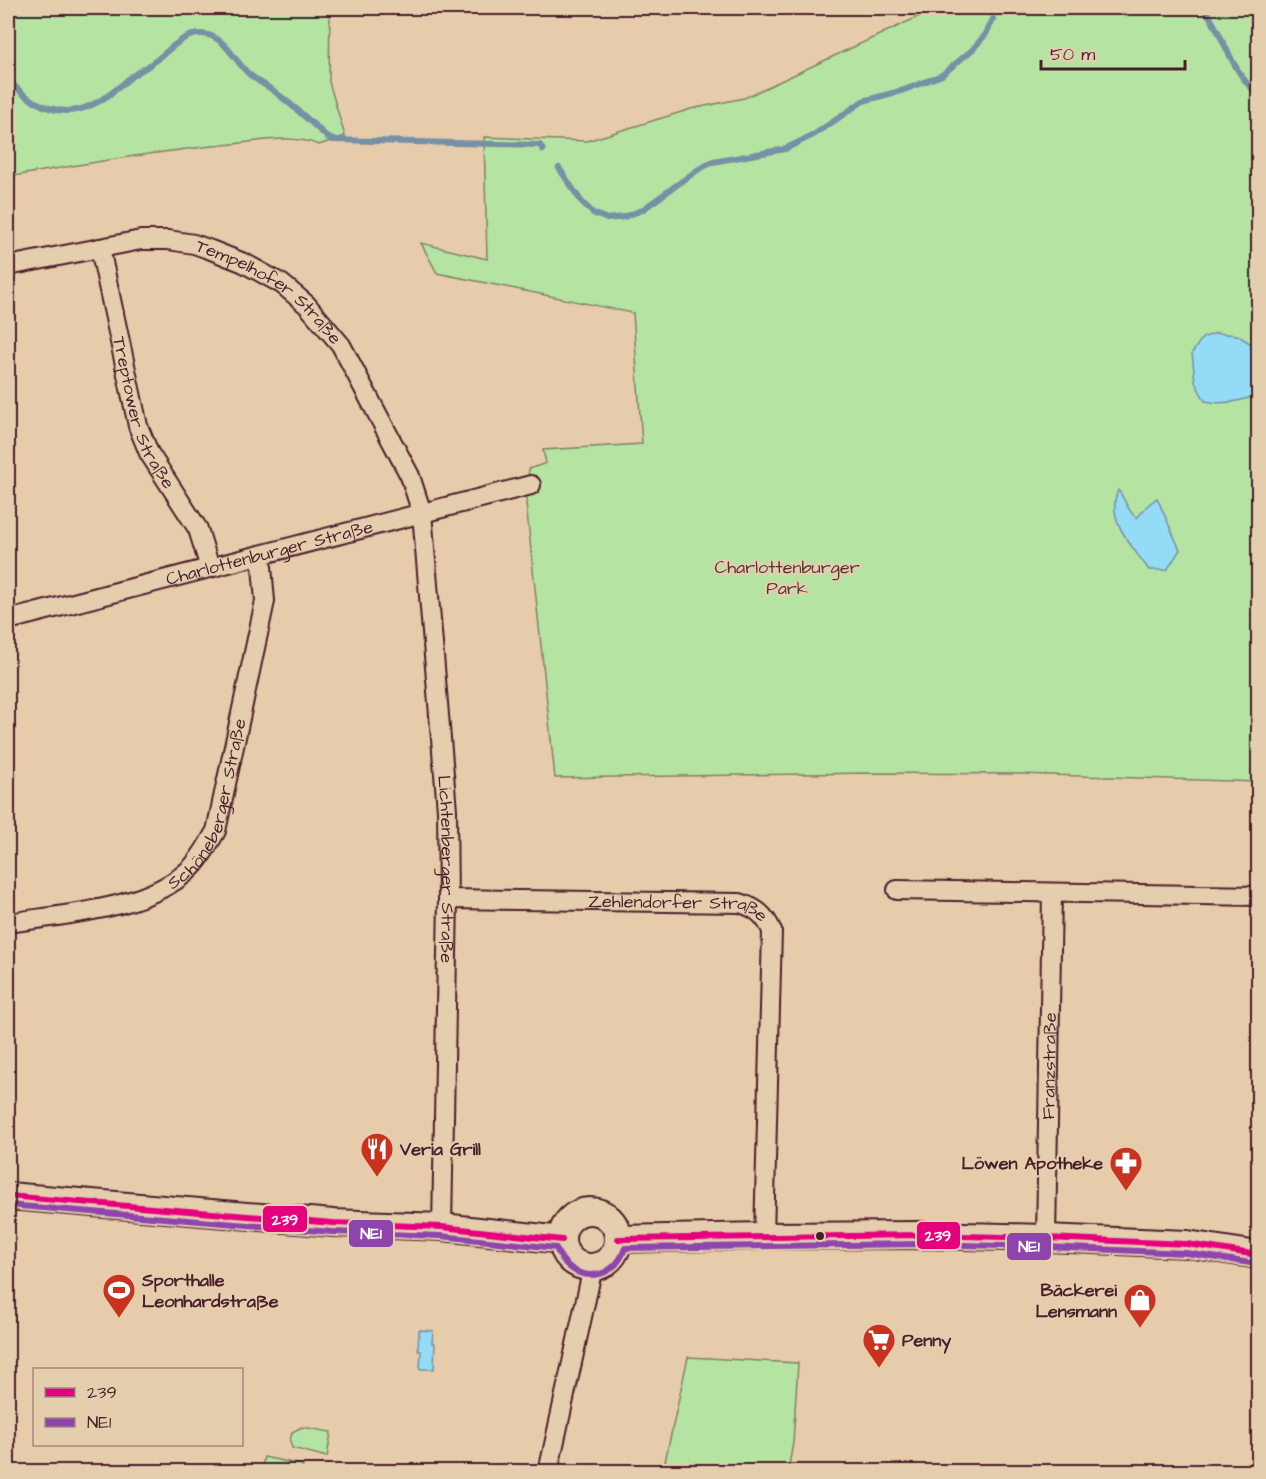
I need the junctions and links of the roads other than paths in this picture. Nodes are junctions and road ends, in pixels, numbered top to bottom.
1 (100, 248) junction
2 (8, 266) edge
3 (531, 485) dead end
4 (422, 513) junction
5 (261, 555) junction
6 (210, 568) junction
7 (8, 620) edge
8 (897, 890) dead end
9 (1052, 893) junction
10 (1258, 896) edge
11 (448, 899) junction
12 (8, 923) edge
13 (8, 1196) edge
14 (442, 1227) junction
15 (764, 1236) junction
16 (1258, 1237) edge
17 (1046, 1238) junction
18 (618, 1239) junction
19 (562, 1240) junction
20 (1187, 1244) junction
21 (1258, 1255) edge
22 (593, 1267) junction
23 (548, 1472) edge

1 - 2 street, Tempelhofer Straße
1 - 4 street, Tempelhofer Straße
1 - 6 street, Treptower Straße
3 - 4 street, Charlottenburger Straße
4 - 5 street, Charlottenburger Straße
4 - 11 street, Lichtenberger Straße
5 - 6 street, Charlottenburger Straße
5 - 12 street, Schöneberger Straße
6 - 7 street, Charlottenburger Straße
8 - 9 street
9 - 10 street
9 - 17 street, Franzstraße
11 - 14 street, Lichtenberger Straße
11 - 15 street, Zehlendorfer Straße
13 - 14 main road
14 - 19 main road
15 - 17 main road
15 - 18 main road
16 - 20 main road
17 - 20 main road
18 - 19 main road
18 - 22 main road
19 - 22 main road
20 - 21 main road
22 - 23 street

